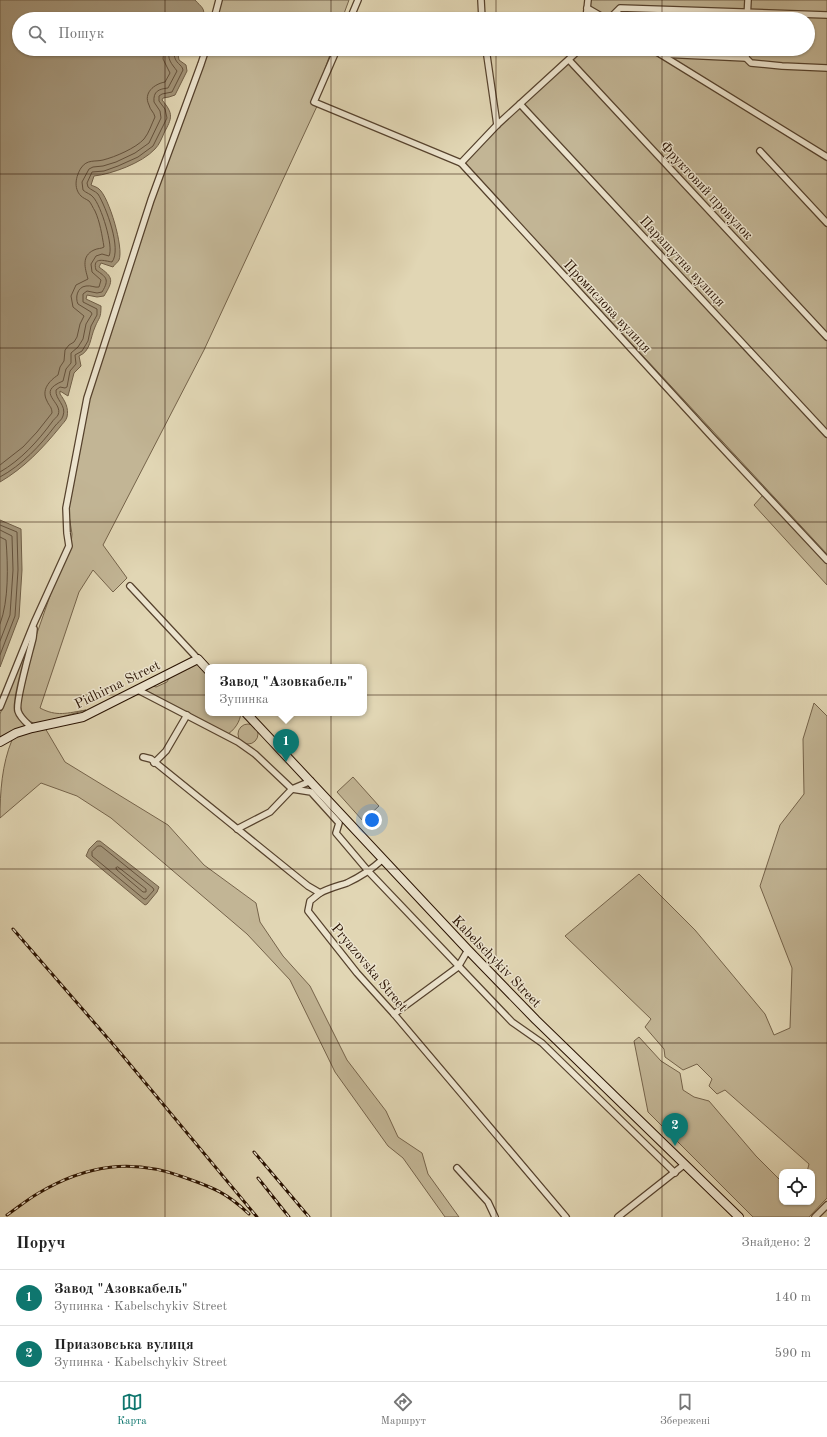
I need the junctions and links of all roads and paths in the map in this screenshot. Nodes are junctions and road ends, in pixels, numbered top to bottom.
1 (219, 0) edge
2 (358, 0) edge
3 (481, 0) edge
4 (588, 0) edge
5 (748, 0) edge
6 (587, 8) junction
7 (216, 12) edge
8 (353, 12) edge
9 (482, 12) edge
10 (587, 12) edge
11 (594, 12) edge
12 (616, 12) edge
13 (747, 12) joint
14 (815, 15) edge
15 (827, 15) edge
16 (204, 56) edge
17 (334, 56) edge
18 (487, 56) edge
19 (573, 56) edge
20 (664, 56) edge
21 (711, 56) edge
22 (746, 58) joint
23 (569, 60) junction
24 (827, 68) edge
25 (520, 104) junction
26 (497, 125) junction
27 (760, 150) dead end
28 (827, 157) edge
29 (461, 163) junction
30 (827, 223) edge
31 (827, 337) edge
32 (827, 434) edge
33 (827, 560) edge
34 (130, 586) dead end
35 (34, 623) junction
36 (198, 659) junction
37 (205, 667) edge
38 (138, 690) junction
39 (0, 707) edge
40 (187, 715) junction
41 (249, 716) edge
42 (32, 728) junction
43 (0, 742) edge
44 (143, 757) dead end
45 (154, 763) junction
46 (311, 781) junction
47 (292, 789) junction
48 (237, 829) junction
49 (383, 859) junction
50 (369, 872) junction
51 (320, 893) junction
52 (468, 950) junction
53 (458, 967) junction
54 (394, 1014) junction
55 (685, 1164) junction
56 (457, 1168) dead end
57 (675, 1173) junction
58 (827, 1205) edge
59 (495, 1217) edge
60 (566, 1217) edge
61 (618, 1217) edge
62 (738, 1217) edge
63 (815, 1217) edge

1 - 7 street
2 - 8 street
3 - 9 street
4 - 6 street
5 - 13 street
6 - 10 street
6 - 11 street
12 - 13 street
14 - 15 street
16 - 35 street
17 - 29 street
18 - 26 street
19 - 23 street
20 - 28 street
21 - 22 street
22 - 24 street
23 - 25 street
23 - 31 street, Фруктовий провулок
25 - 26 street
25 - 32 street, Парашутна вулиця
26 - 29 street
27 - 30 street
29 - 33 street, Промислова вулиця
34 - 36 street
35 - 39 street
35 - 42 street
36 - 37 street
36 - 38 street, Pidhirna Street
38 - 40 street
38 - 42 street, Pidhirna Street
40 - 45 street
40 - 47 street
41 - 46 street, Kabelschykiv Street
42 - 43 street, Pidhirna Street
44 - 45 street
45 - 48 street
46 - 47 street
46 - 49 street, Kabelschykiv Street
47 - 48 street
47 - 50 street
48 - 51 street
49 - 50 street
49 - 52 street, Kabelschykiv Street
50 - 51 street
50 - 53 street
51 - 54 street, Pryazovska Street
52 - 53 street
52 - 55 street, Kabelschykiv Street
53 - 54 street
53 - 57 street
54 - 60 street, Pryazovska Street
55 - 57 street
55 - 62 street, Kabelschykiv Street
56 - 59 street
57 - 61 street
58 - 63 street

